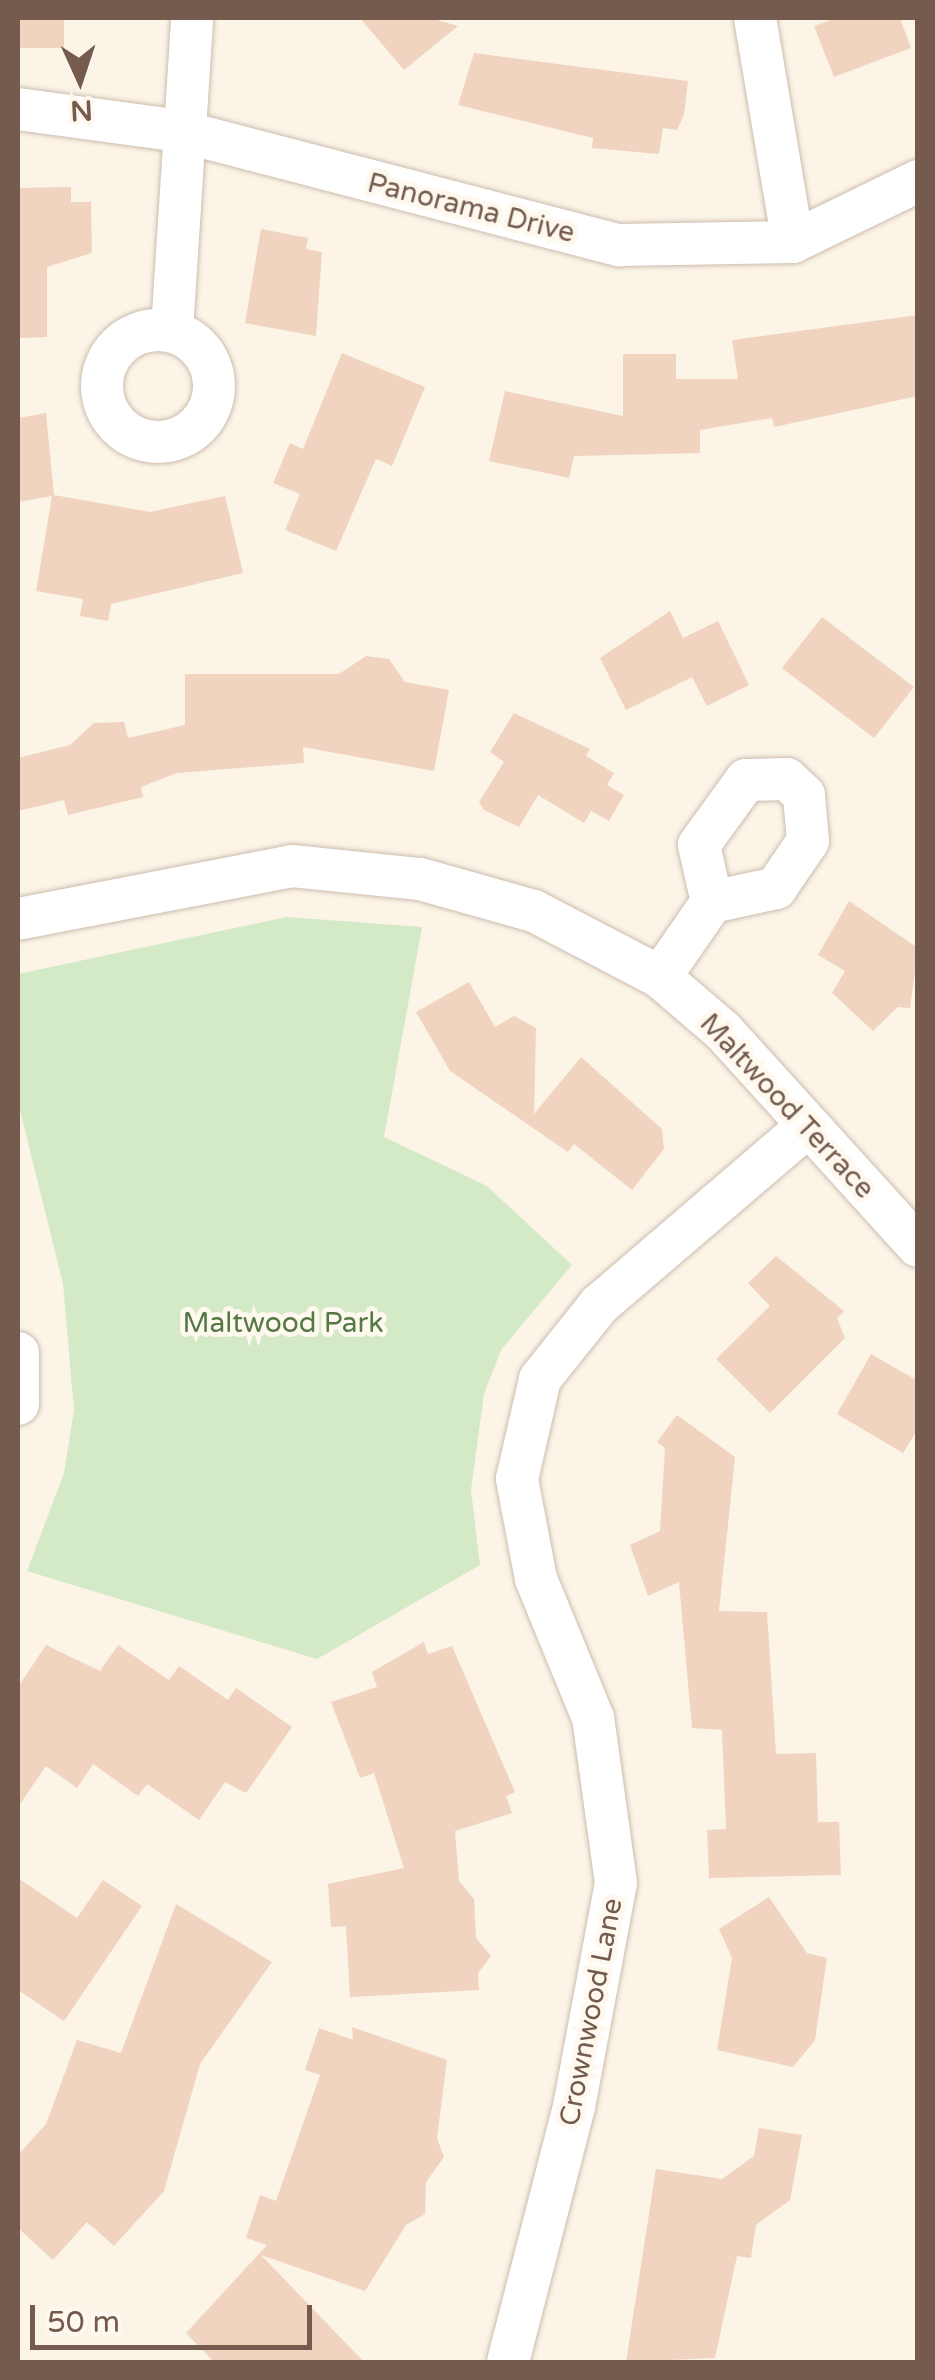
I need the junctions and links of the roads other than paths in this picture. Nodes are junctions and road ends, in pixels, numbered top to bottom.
1 (192, 18) edge
2 (756, 18) edge
3 (18, 109) edge
4 (180, 130) junction
5 (918, 181) edge
6 (793, 242) junction
7 (172, 332) dead end
8 (712, 902) dead end
9 (18, 919) edge
10 (660, 977) junction
11 (807, 1127) junction
12 (918, 1246) edge
13 (18, 1354) edge
14 (18, 1404) edge
15 (508, 2362) edge

1 - 4 street
2 - 6 street
3 - 4 street, Panorama Drive
4 - 6 street, Panorama Drive
4 - 7 street
5 - 6 street, Panorama Drive
8 - 10 street
9 - 10 street, Maltwood Terrace
10 - 11 street, Maltwood Terrace
11 - 12 street, Maltwood Terrace
11 - 15 street, Crownwood Lane
13 - 14 street

